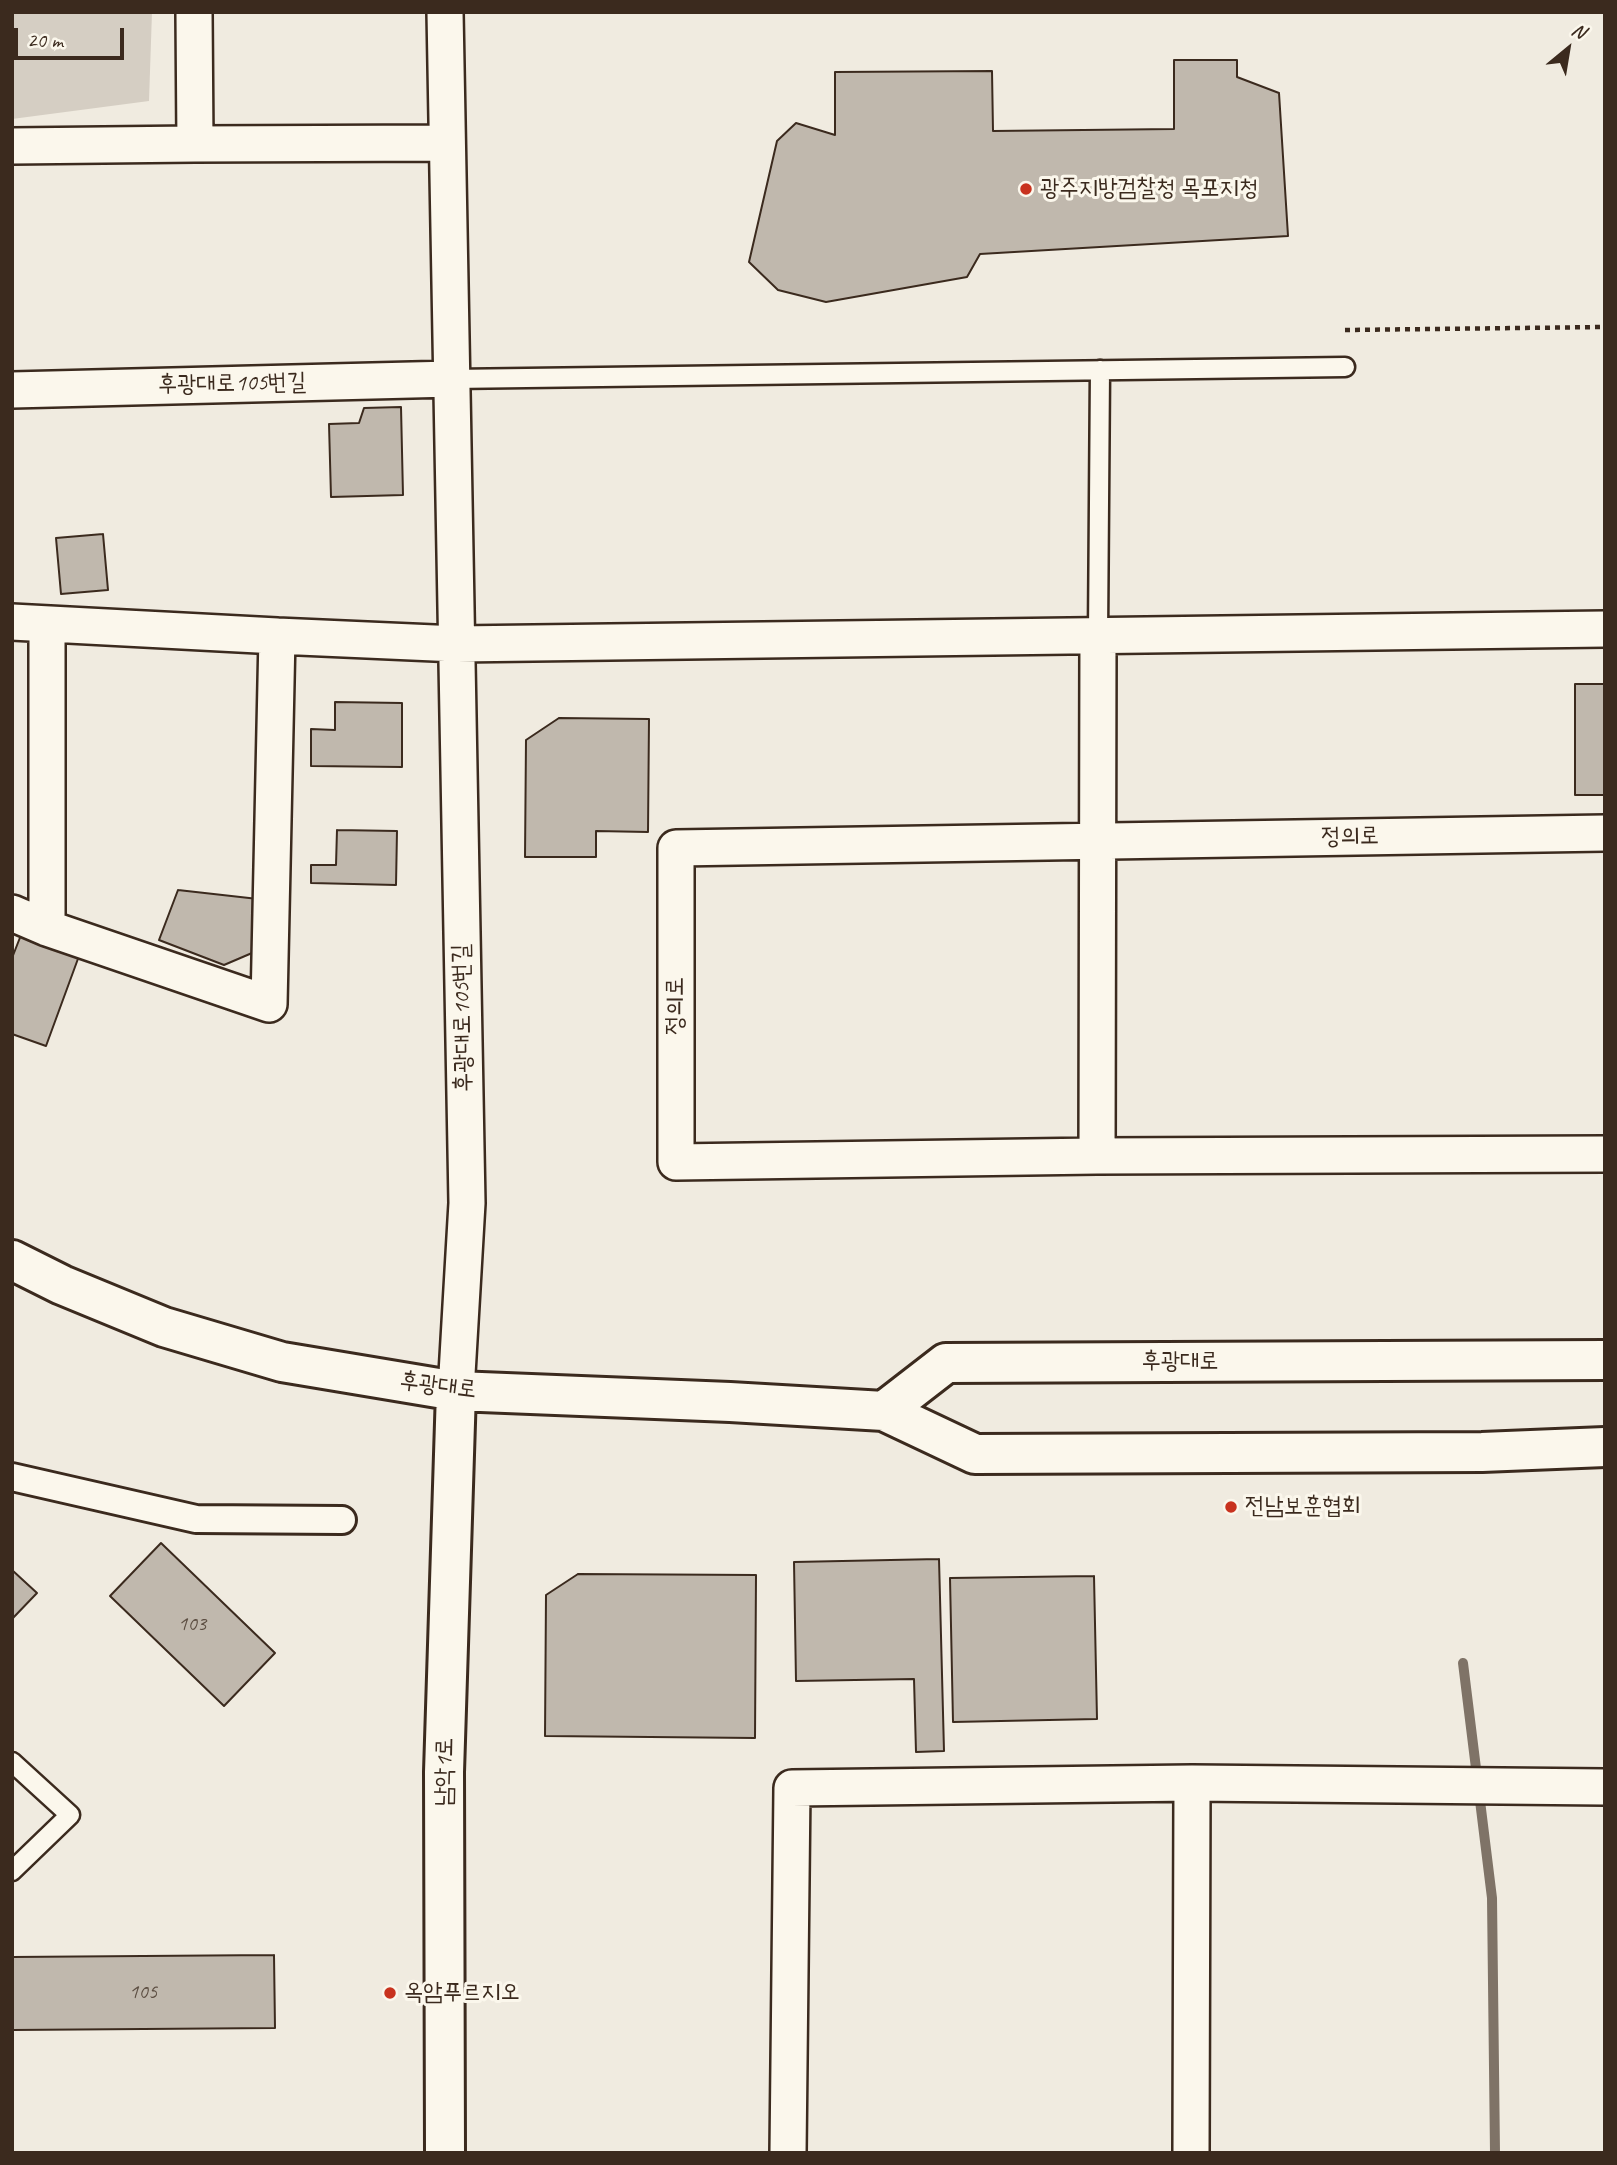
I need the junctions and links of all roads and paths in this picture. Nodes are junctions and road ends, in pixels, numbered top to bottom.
1 (194, 12) edge
2 (445, 12) edge
3 (447, 143) junction
4 (195, 144) junction
5 (12, 146) edge
6 (1605, 327) edge
7 (1345, 330) dead end
8 (1345, 367) dead end
9 (1100, 370) junction
10 (452, 379) junction
11 (12, 390) edge
12 (12, 622) edge
13 (47, 624) junction
14 (1605, 629) edge
15 (1098, 634) junction
16 (277, 636) junction
17 (457, 644) junction
18 (1605, 833) edge
19 (1096, 841) junction
20 (12, 913) edge
21 (47, 928) junction
22 (1605, 1154) edge
23 (1097, 1156) junction
24 (12, 1260) edge
25 (1605, 1353) edge
26 (1605, 1360) edge
27 (1492, 1361) junction
28 (456, 1391) junction
29 (884, 1412) junction
30 (1605, 1447) edge
31 (1482, 1451) junction
32 (1605, 1456) edge
33 (12, 1476) edge
34 (342, 1520) dead end
35 (12, 1762) edge
36 (1192, 1783) junction
37 (1605, 1787) edge
38 (12, 1871) edge
39 (445, 2153) edge
40 (788, 2153) edge
41 (1191, 2153) edge

1 - 4 street
2 - 3 street, 후광대로105번길
3 - 4 street
3 - 10 street, 후광대로105번길
4 - 5 street
6 - 7 path
8 - 9 lane
9 - 10 lane
9 - 15 lane
10 - 11 street, 후광대로105번길
10 - 17 street, 후광대로105번길
12 - 13 street
13 - 16 street
13 - 21 street
14 - 15 street
15 - 17 street
15 - 19 street
16 - 17 street
16 - 21 street
17 - 28 street, 후광대로105번길
18 - 19 street, 정의로
19 - 23 street
19 - 23 street, 정의로
20 - 21 street
22 - 23 street, 정의로
24 - 28 street, 후광대로
25 - 27 street, 후광대로
26 - 27 street, 후광대로
27 - 29 street, 후광대로
28 - 29 street, 후광대로
28 - 39 street, 남악1로
29 - 31 street, 후광대로
30 - 31 street, 후광대로
31 - 32 street, 후광대로
33 - 34 street
35 - 38 lane
36 - 37 street
36 - 40 street
36 - 41 street

